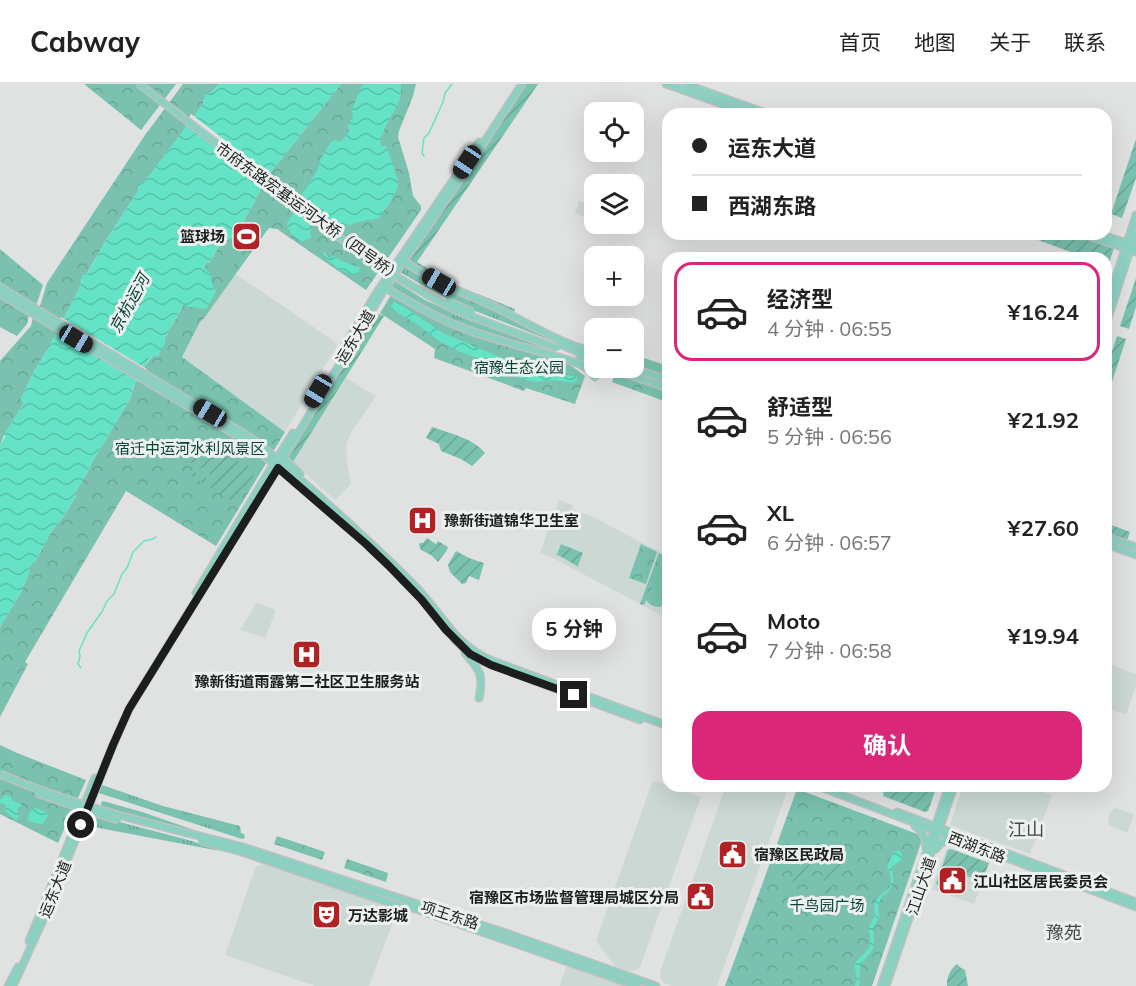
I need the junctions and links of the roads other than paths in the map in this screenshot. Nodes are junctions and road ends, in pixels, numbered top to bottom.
1 (139, 84) edge
2 (146, 84) edge
3 (517, 84) edge
4 (522, 84) edge
5 (666, 84) edge
6 (685, 84) edge
7 (733, 108) edge
8 (751, 108) edge
9 (1136, 215) edge
10 (1136, 232) edge
11 (1112, 239) edge
12 (1105, 240) edge
13 (1131, 247) edge
14 (403, 260) junction
15 (0, 287) edge
16 (384, 287) junction
17 (1112, 293) edge
18 (0, 294) edge
19 (1112, 306) edge
20 (557, 346) junction
21 (584, 348) edge
22 (584, 355) edge
23 (584, 358) edge
24 (584, 367) edge
25 (644, 372) edge
26 (638, 378) edge
27 (662, 378) edge
28 (662, 386) edge
29 (265, 452) junction
30 (278, 462) junction
31 (1112, 539) edge
32 (1112, 546) edge
33 (1136, 547) edge
34 (1136, 555) edge
35 (446, 630) junction
36 (479, 698) dead end
37 (662, 726) edge
38 (662, 726) edge
39 (0, 776) edge
40 (834, 792) edge
41 (845, 792) edge
42 (952, 792) edge
43 (946, 794) joint
44 (948, 806) junction
45 (899, 817) junction
46 (911, 817) junction
47 (938, 829) junction
48 (975, 843) junction
49 (242, 850) junction
50 (923, 864) junction
51 (926, 871) junction
52 (1136, 902) edge
53 (1136, 907) edge
54 (10, 986) edge
55 (637, 986) edge
56 (656, 986) edge
57 (881, 986) edge
58 (886, 986) edge

1 - 20 main road, 市府东路宏基运河大桥（四号桥）, bridge
2 - 20 main road, 市府东路宏基运河大桥（四号桥）, bridge
3 - 14 main road, 运东大道
4 - 14 main road, 运东大道
5 - 7 main road
6 - 8 main road
9 - 13 main road
10 - 13 main road
11 - 13 main road
12 - 13 main road
13 - 17 main road
13 - 19 main road
14 - 16 main road, 运东大道
14 - 21 main road
15 - 29 main road
16 - 24 main road
16 - 30 main road, 运东大道
18 - 29 main road
20 - 22 main road
20 - 23 main road
25 - 27 main road
26 - 28 main road
29 - 30 main road
30 - 35 main road
30 - 37 main road
30 - 54 main road, 运东大道
31 - 33 main road
32 - 34 main road
35 - 36 main road
35 - 38 main road
39 - 49 main road, bridge
40 - 45 main road, 西湖东路
41 - 46 main road, 西湖东路
42 - 44 main road, 江山大道
43 - 46 main road
43 - 47 main road, 江山大道
44 - 47 main road, 江山大道
44 - 48 main road
45 - 47 main road, 西湖东路
45 - 50 main road
46 - 47 main road, 西湖东路
47 - 48 main road, 西湖东路
47 - 50 main road, 江山大道
47 - 51 main road, 江山大道
48 - 51 main road
48 - 52 main road, 西湖东路
48 - 53 main road, 西湖东路
49 - 55 main road, 项王东路
49 - 56 main road, 项王东路
50 - 57 main road, 江山大道
51 - 58 main road, 江山大道

